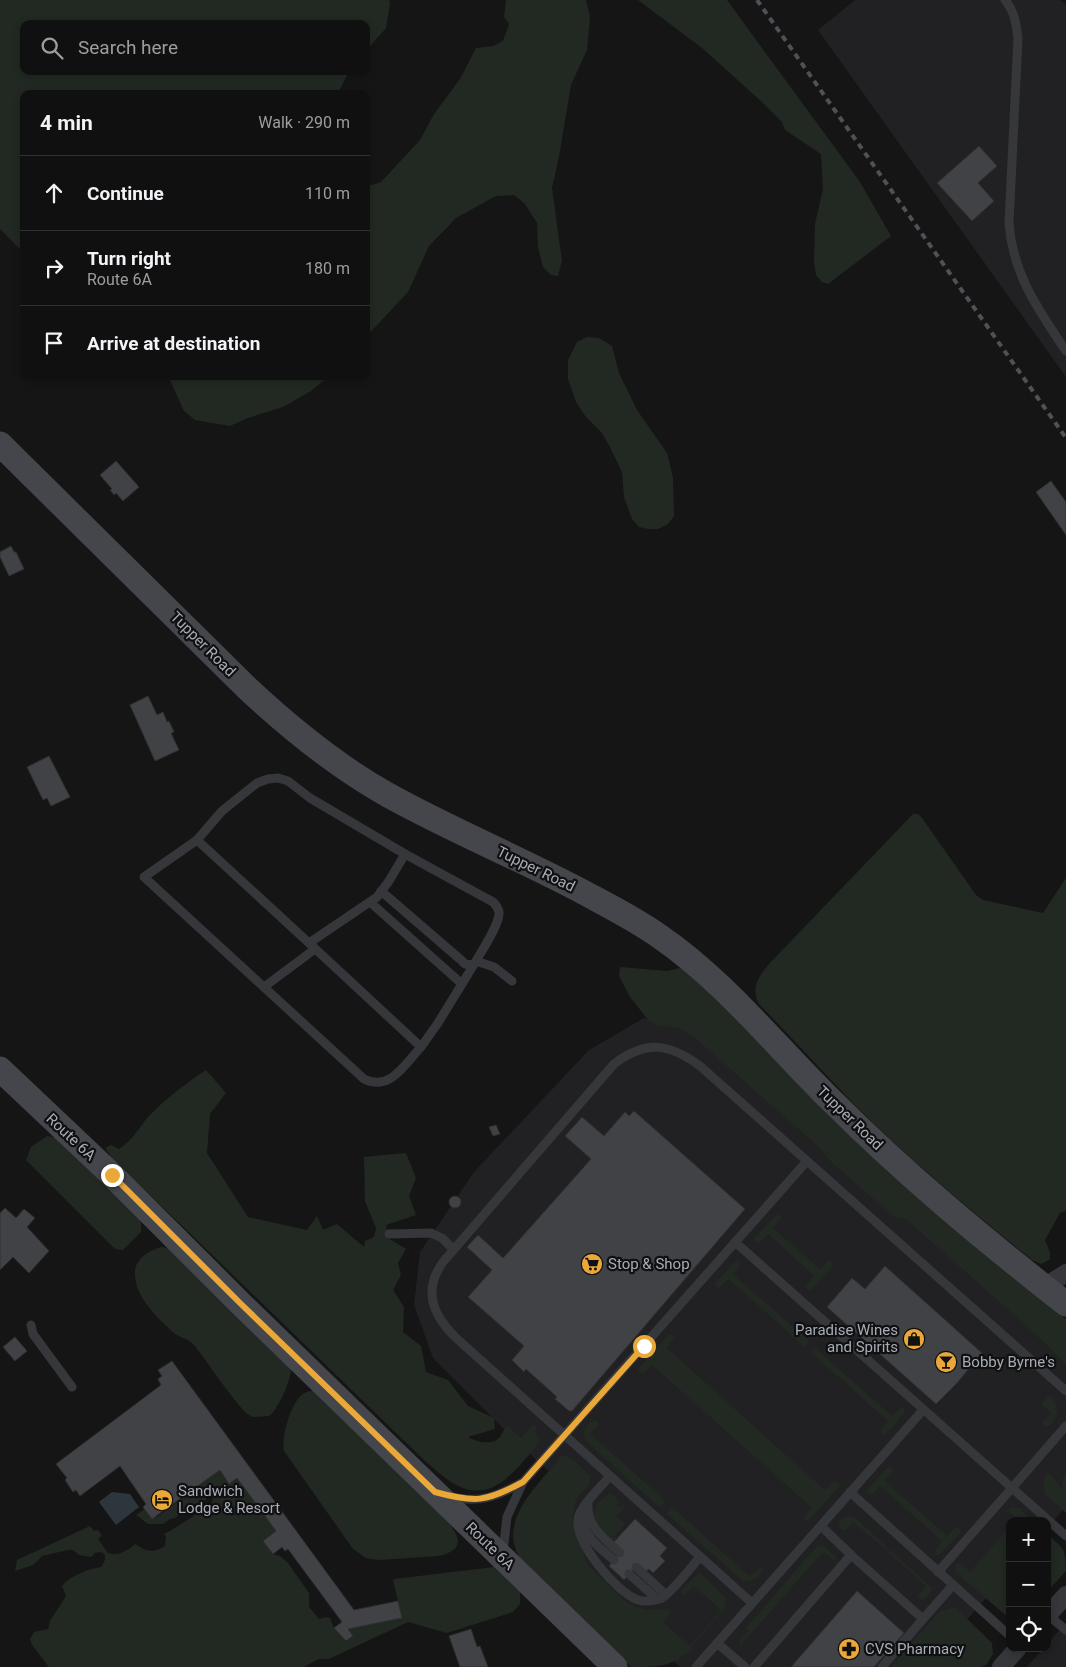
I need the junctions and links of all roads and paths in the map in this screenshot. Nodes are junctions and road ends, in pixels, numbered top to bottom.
1 (1006, 0) edge
2 (1066, 351) edge
3 (0, 444) edge
4 (198, 840) junction
5 (405, 854) junction
6 (381, 891) junction
7 (370, 902) junction
8 (312, 946) junction
9 (474, 963) junction
10 (512, 981) dead end
11 (462, 984) junction
12 (264, 987) junction
13 (421, 1047) junction
14 (0, 1069) edge
15 (807, 1161) junction
16 (389, 1234) dead end
17 (735, 1242) junction
18 (453, 1249) junction
19 (1066, 1273) edge
20 (1044, 1287) junction
21 (1066, 1304) edge
22 (31, 1325) dead end
23 (72, 1387) dead end
24 (1066, 1391) edge
25 (923, 1410) junction
26 (1066, 1426) edge
27 (564, 1436) junction
28 (610, 1476) junction
29 (523, 1482) junction
30 (1012, 1488) junction
31 (435, 1492) junction
32 (850, 1492) junction
33 (588, 1502) junction
34 (582, 1510) junction
35 (820, 1526) junction
36 (1066, 1536) edge
37 (851, 1555) junction
38 (503, 1557) junction
39 (700, 1557) junction
40 (938, 1572) junction
41 (953, 1585) junction
42 (667, 1594) junction
43 (1066, 1594) edge
44 (657, 1599) junction
45 (752, 1603) junction
46 (1051, 1612) edge
47 (1051, 1618) edge
48 (923, 1619) junction
49 (1066, 1630) edge
50 (1006, 1632) edge
51 (717, 1643) junction
52 (1014, 1652) edge
53 (615, 1667) edge
54 (696, 1667) edge
55 (745, 1667) edge
56 (754, 1667) edge
57 (882, 1667) edge
58 (1001, 1667) edge

1 - 2 lane
3 - 20 main road, Tupper Road
4 - 5 lane
4 - 8 lane
4 - 12 lane
5 - 6 lane
5 - 9 lane
6 - 7 lane
6 - 9 lane
7 - 8 lane
7 - 11 lane
8 - 12 lane
8 - 13 lane
9 - 10 lane
9 - 11 lane
11 - 13 lane
12 - 13 lane
14 - 31 main road, Route 6A
15 - 17 lane
15 - 18 lane
15 - 24 lane
16 - 18 lane
17 - 25 lane
17 - 27 lane
18 - 27 lane
19 - 20 street
20 - 21 main road, Tupper Road
22 - 23 lane
25 - 30 lane
25 - 32 lane
26 - 30 lane
27 - 28 lane
27 - 29 lane
28 - 33 lane
28 - 39 lane
29 - 31 lane
29 - 38 lane
30 - 36 lane
30 - 40 lane
31 - 38 main road, Route 6A
32 - 35 lane
32 - 40 lane
33 - 34 lane
33 - 34 lane
34 - 44 lane
35 - 37 lane
35 - 45 lane
37 - 48 lane
37 - 56 lane
38 - 53 main road, Route 6A
39 - 42 lane
39 - 45 lane
40 - 41 lane
41 - 48 lane
41 - 50 lane
42 - 44 lane
42 - 44 lane
43 - 46 street
45 - 51 lane
47 - 49 lane
48 - 57 lane
51 - 54 lane
51 - 55 lane
52 - 58 street

